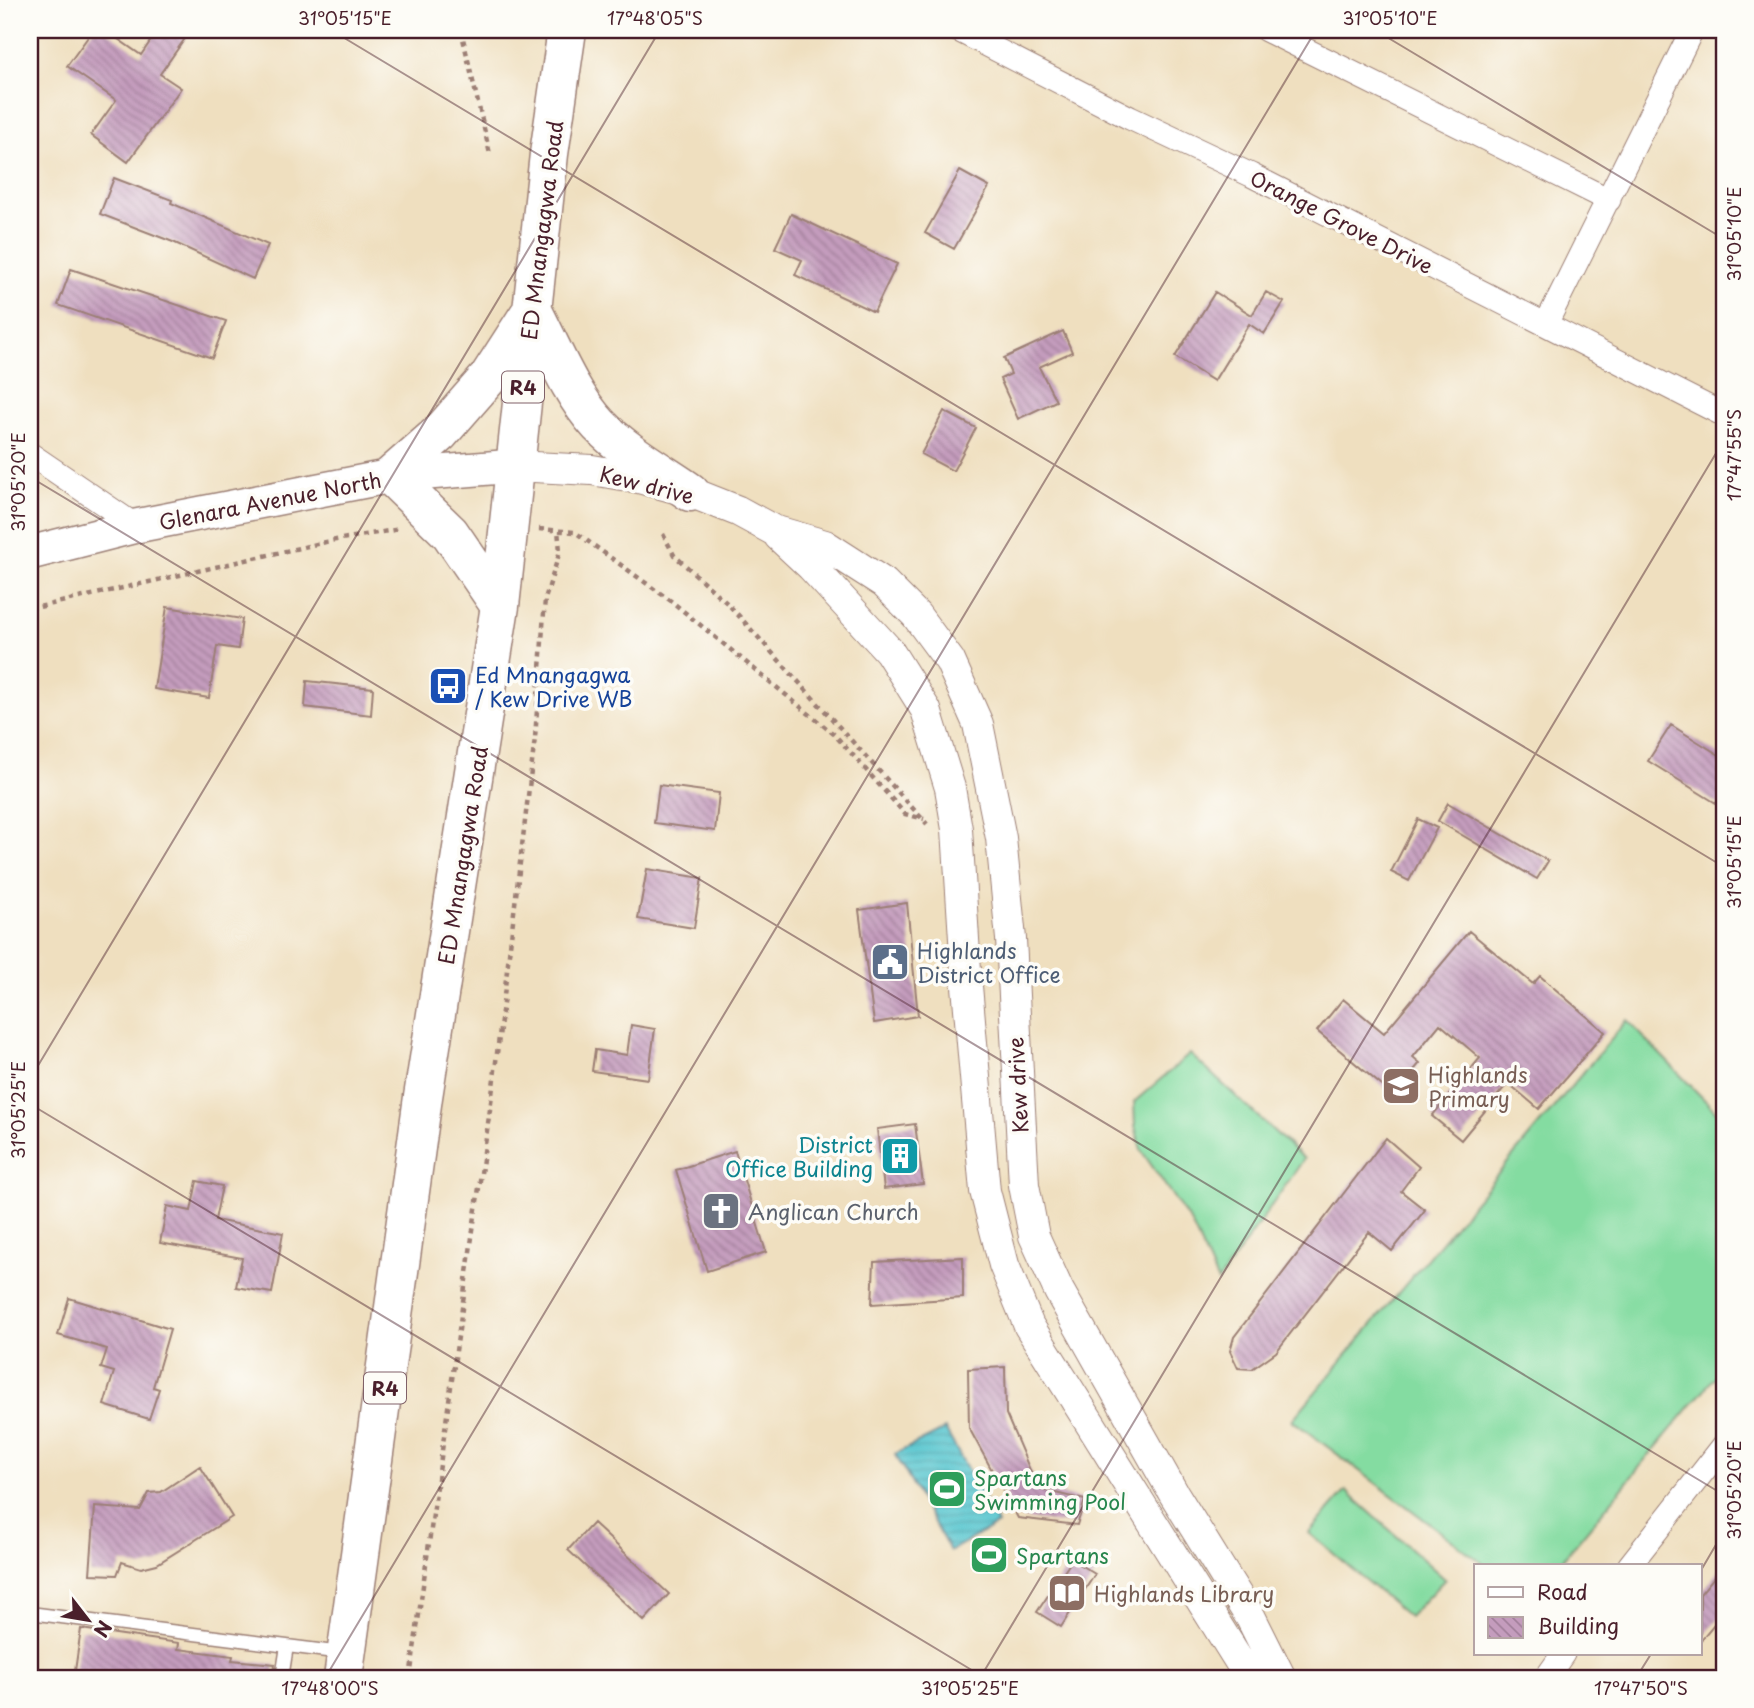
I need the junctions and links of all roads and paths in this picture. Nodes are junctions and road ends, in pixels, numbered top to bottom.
1 (461, 30) edge
2 (567, 30) edge
3 (958, 30) edge
4 (1266, 30) edge
5 (1692, 30) edge
6 (490, 155) dead end
7 (1609, 200) junction
8 (532, 309) junction
9 (1546, 324) junction
10 (1724, 415) edge
11 (30, 454) edge
12 (514, 466) junction
13 (391, 476) junction
14 (690, 492) junction
15 (135, 526) junction
16 (508, 526) junction
17 (406, 528) dead end
18 (558, 530) junction
19 (773, 530) junction
20 (663, 534) dead end
21 (30, 553) edge
22 (500, 606) junction
23 (30, 609) edge
24 (1724, 1445) edge
25 (1631, 1564) edge
26 (30, 1613) edge
27 (287, 1646) junction
28 (1562, 1656) edge
29 (345, 1666) edge
30 (282, 1678) edge
31 (410, 1678) edge
32 (1250, 1678) edge
33 (1281, 1678) edge
34 (1546, 1678) edge

1 - 6 path
2 - 8 highway, ED Mnangagwa Road / R4
3 - 9 street, Orange Grove Drive
4 - 7 street
5 - 7 street
7 - 9 street
8 - 12 highway, ED Mnangagwa Road / R4
8 - 13 highway
8 - 14 highway
9 - 10 street, Orange Grove Drive
11 - 15 street
12 - 13 main road, Glenara Avenue North
12 - 14 street, Kew drive
12 - 16 highway, ED Mnangagwa Road / R4
13 - 15 main road, Glenara Avenue North
13 - 22 highway
14 - 19 street, Kew drive
15 - 21 main road, Glenara Avenue North
16 - 18 path
16 - 22 highway, ED Mnangagwa Road / R4
17 - 23 path
18 - 20 path
18 - 31 path
19 - 32 street, Kew drive
19 - 33 street, Kew drive
22 - 29 highway, ED Mnangagwa Road / R4
24 - 25 street
26 - 27 lane
27 - 29 lane
27 - 30 lane
28 - 34 street

